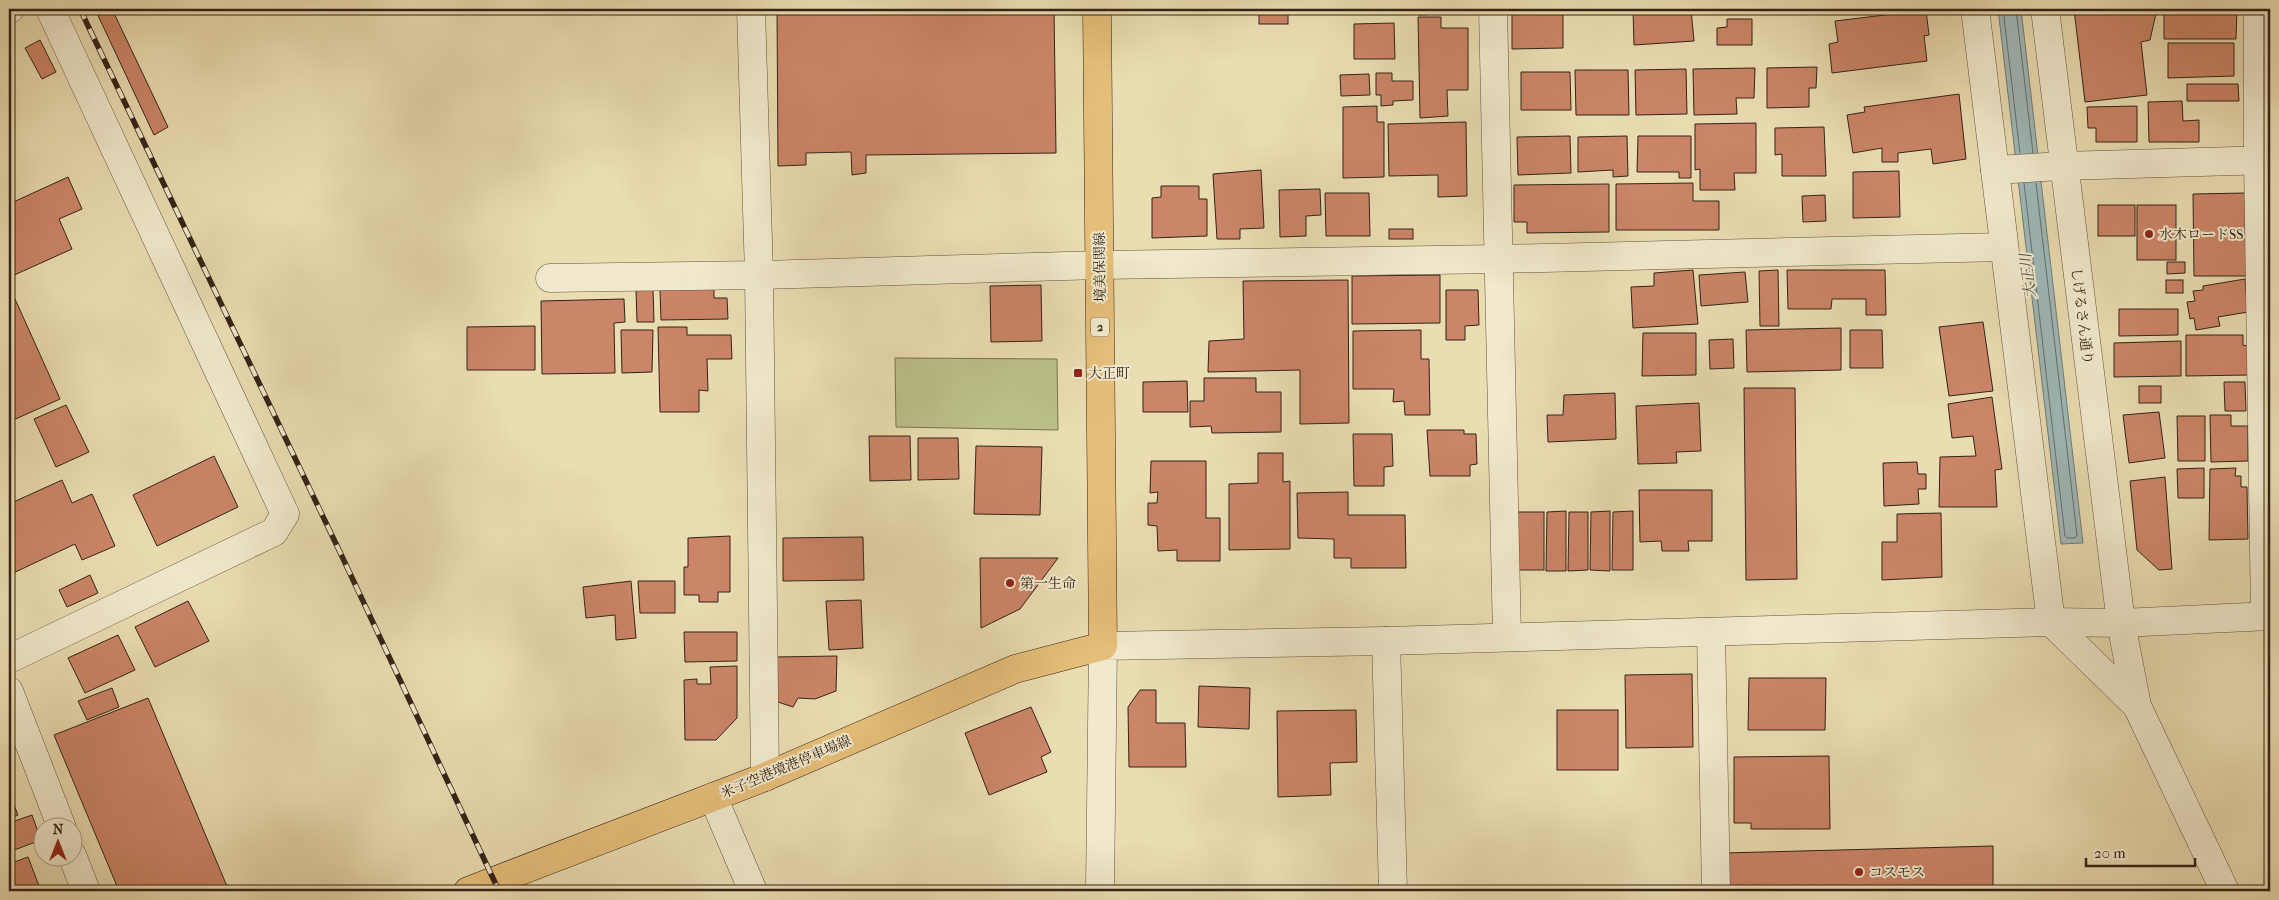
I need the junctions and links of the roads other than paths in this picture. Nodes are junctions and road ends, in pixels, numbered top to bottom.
1 (50, 9) edge
2 (751, 9) edge
3 (1097, 9) edge
4 (1492, 9) edge
5 (1975, 9) edge
6 (2045, 9) edge
7 (2258, 9) edge
8 (2264, 161) edge
9 (2062, 166) junction
10 (1995, 170) junction
11 (2004, 247) junction
12 (1498, 259) junction
13 (1100, 265) junction
14 (760, 275) junction
15 (550, 278) dead end
16 (2267, 616) edge
17 (2051, 622) junction
18 (2121, 622) junction
19 (1711, 632) junction
20 (1507, 637) junction
21 (1386, 641) junction
22 (1103, 646) junction
23 (9, 659) edge
24 (9, 691) edge
25 (2137, 706) junction
26 (765, 776) junction
27 (713, 797) junction
28 (58, 818) edge
29 (77, 868) edge
30 (86, 891) edge
31 (468, 891) edge
32 (754, 891) edge
33 (1100, 891) edge
34 (1393, 891) edge
35 (1716, 891) edge
36 (2225, 891) edge

1 - 23 street
2 - 14 street
3 - 13 main road, 境美保関線 / 2
4 - 12 street
5 - 10 street
6 - 9 street, しげるさん通り
7 - 8 street
8 - 9 street
8 - 16 street
9 - 10 street
9 - 18 street, しげるさん通り
10 - 11 street
11 - 12 street
11 - 17 street
12 - 13 street
12 - 20 street
13 - 14 street
13 - 22 main road, 境美保関線 / 2
14 - 15 street
14 - 26 street
16 - 18 street
17 - 18 street
17 - 19 street
17 - 25 street
18 - 25 street, しげるさん通り
19 - 20 street
19 - 35 street
20 - 21 street
21 - 22 street
21 - 34 street
22 - 26 main road, 米子空港境港停車場線
22 - 33 street
24 - 28 street
25 - 36 street
26 - 27 main road, 米子空港境港停車場線
27 - 31 main road, 米子空港境港停車場線
27 - 32 street
29 - 30 street

